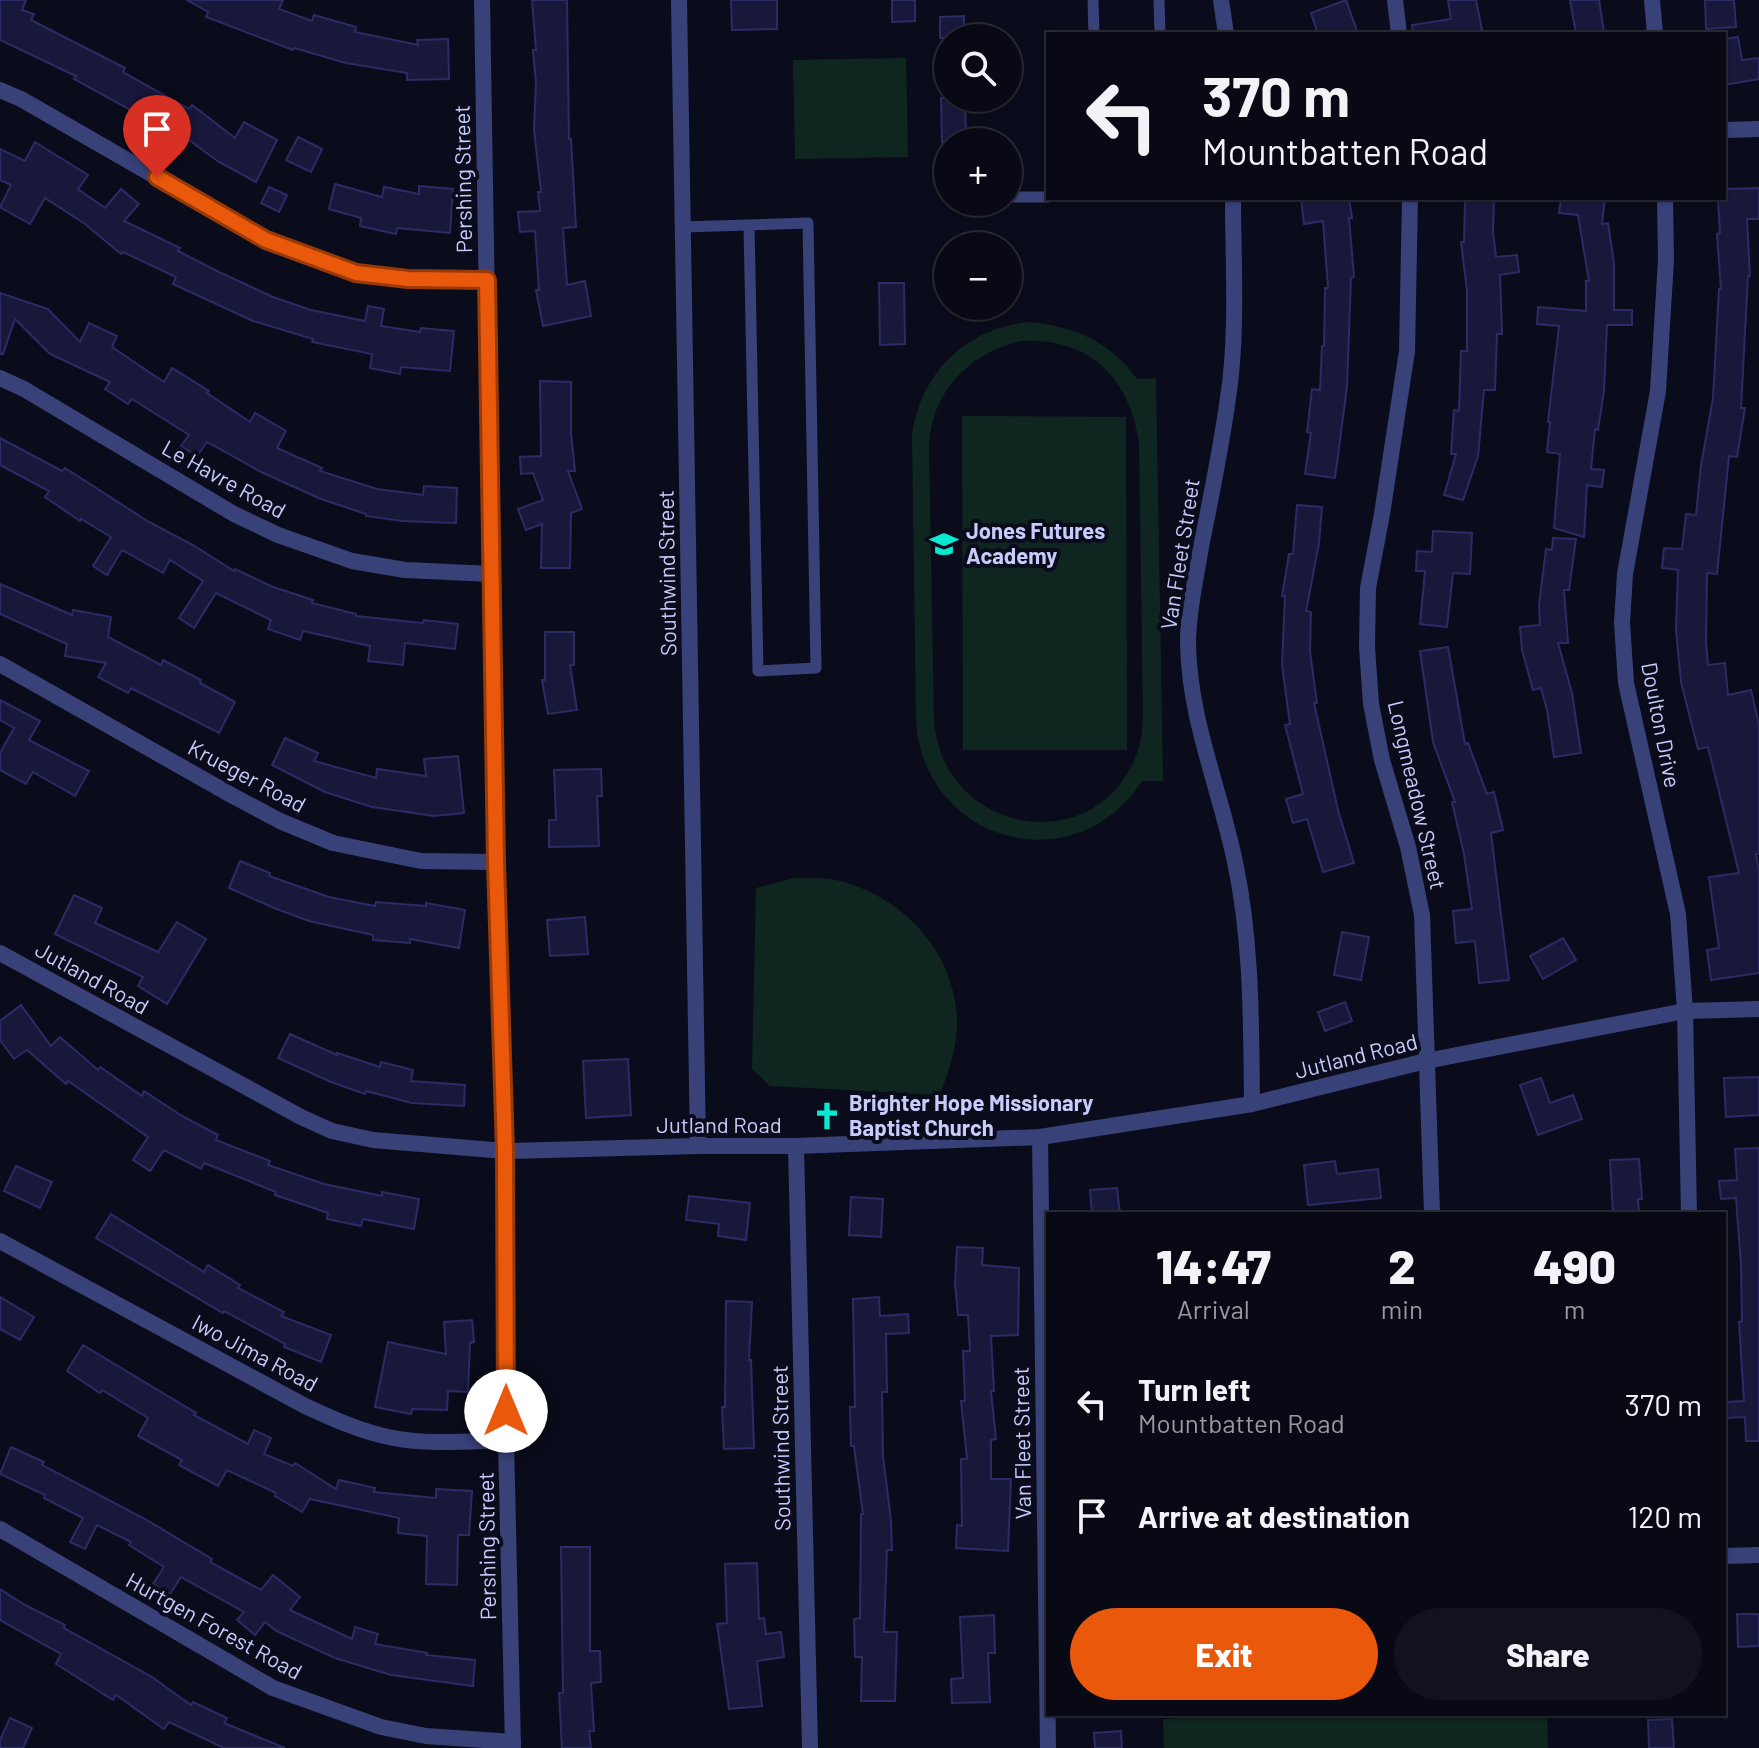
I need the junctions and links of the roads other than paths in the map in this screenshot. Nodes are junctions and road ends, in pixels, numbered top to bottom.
1 (482, 0) edge
2 (679, 0) edge
3 (1093, 0) edge
4 (1159, 0) edge
5 (1221, 0) edge
6 (1395, 0) edge
7 (1652, 0) edge
8 (1094, 32) edge
9 (1160, 32) edge
10 (1226, 32) edge
11 (1399, 32) edge
12 (1655, 32) edge
13 (0, 90) edge
14 (1759, 129) edge
15 (1726, 130) edge
16 (1022, 197) edge
17 (1046, 197) edge
18 (1233, 200) edge
19 (1410, 200) edge
20 (1665, 200) edge
21 (749, 225) junction
22 (683, 227) junction
23 (487, 280) junction
24 (0, 378) edge
25 (492, 574) junction
26 (0, 664) edge
27 (496, 862) junction
28 (0, 953) edge
29 (1759, 1009) edge
30 (1685, 1011) junction
31 (1426, 1061) junction
32 (1252, 1104) junction
33 (1040, 1137) junction
34 (698, 1146) junction
35 (796, 1146) junction
36 (505, 1151) junction
37 (1432, 1212) edge
38 (1689, 1212) edge
39 (0, 1241) edge
40 (506, 1440) junction
41 (1046, 1508) edge
42 (0, 1529) edge
43 (1759, 1555) edge
44 (1726, 1556) edge
45 (1048, 1716) edge
46 (513, 1745) edge
47 (810, 1748) edge
48 (1048, 1748) edge

1 - 23 street, Pershing Street
2 - 22 street, Southwind Street
3 - 8 lane
4 - 9 lane
5 - 10 street
6 - 11 street
7 - 12 street
13 - 23 street
14 - 15 street
16 - 17 lane
18 - 32 street, Van Fleet Street
19 - 31 street, Longmeadow Street
20 - 30 street, Doulton Drive
21 - 21 lane
21 - 22 lane
22 - 34 street, Southwind Street
23 - 25 street, Pershing Street
24 - 25 street, Le Havre Road
25 - 27 street, Pershing Street
26 - 27 street, Krueger Road
27 - 36 street, Pershing Street
28 - 36 street, Jutland Road
29 - 30 street, Jutland Road
30 - 31 street, Jutland Road
30 - 38 street, Doulton Drive
31 - 32 street, Jutland Road
31 - 37 street, Longmeadow Street
32 - 33 street, Jutland Road
33 - 35 street, Jutland Road
33 - 41 street, Van Fleet Street
34 - 35 street, Jutland Road
34 - 36 street, Jutland Road
35 - 47 street, Southwind Street
36 - 40 street, Pershing Street
39 - 40 street, Iwo Jima Road
40 - 46 street, Pershing Street
42 - 46 street, Hurtgen Forest Road
43 - 44 street
45 - 48 street, Van Fleet Street

